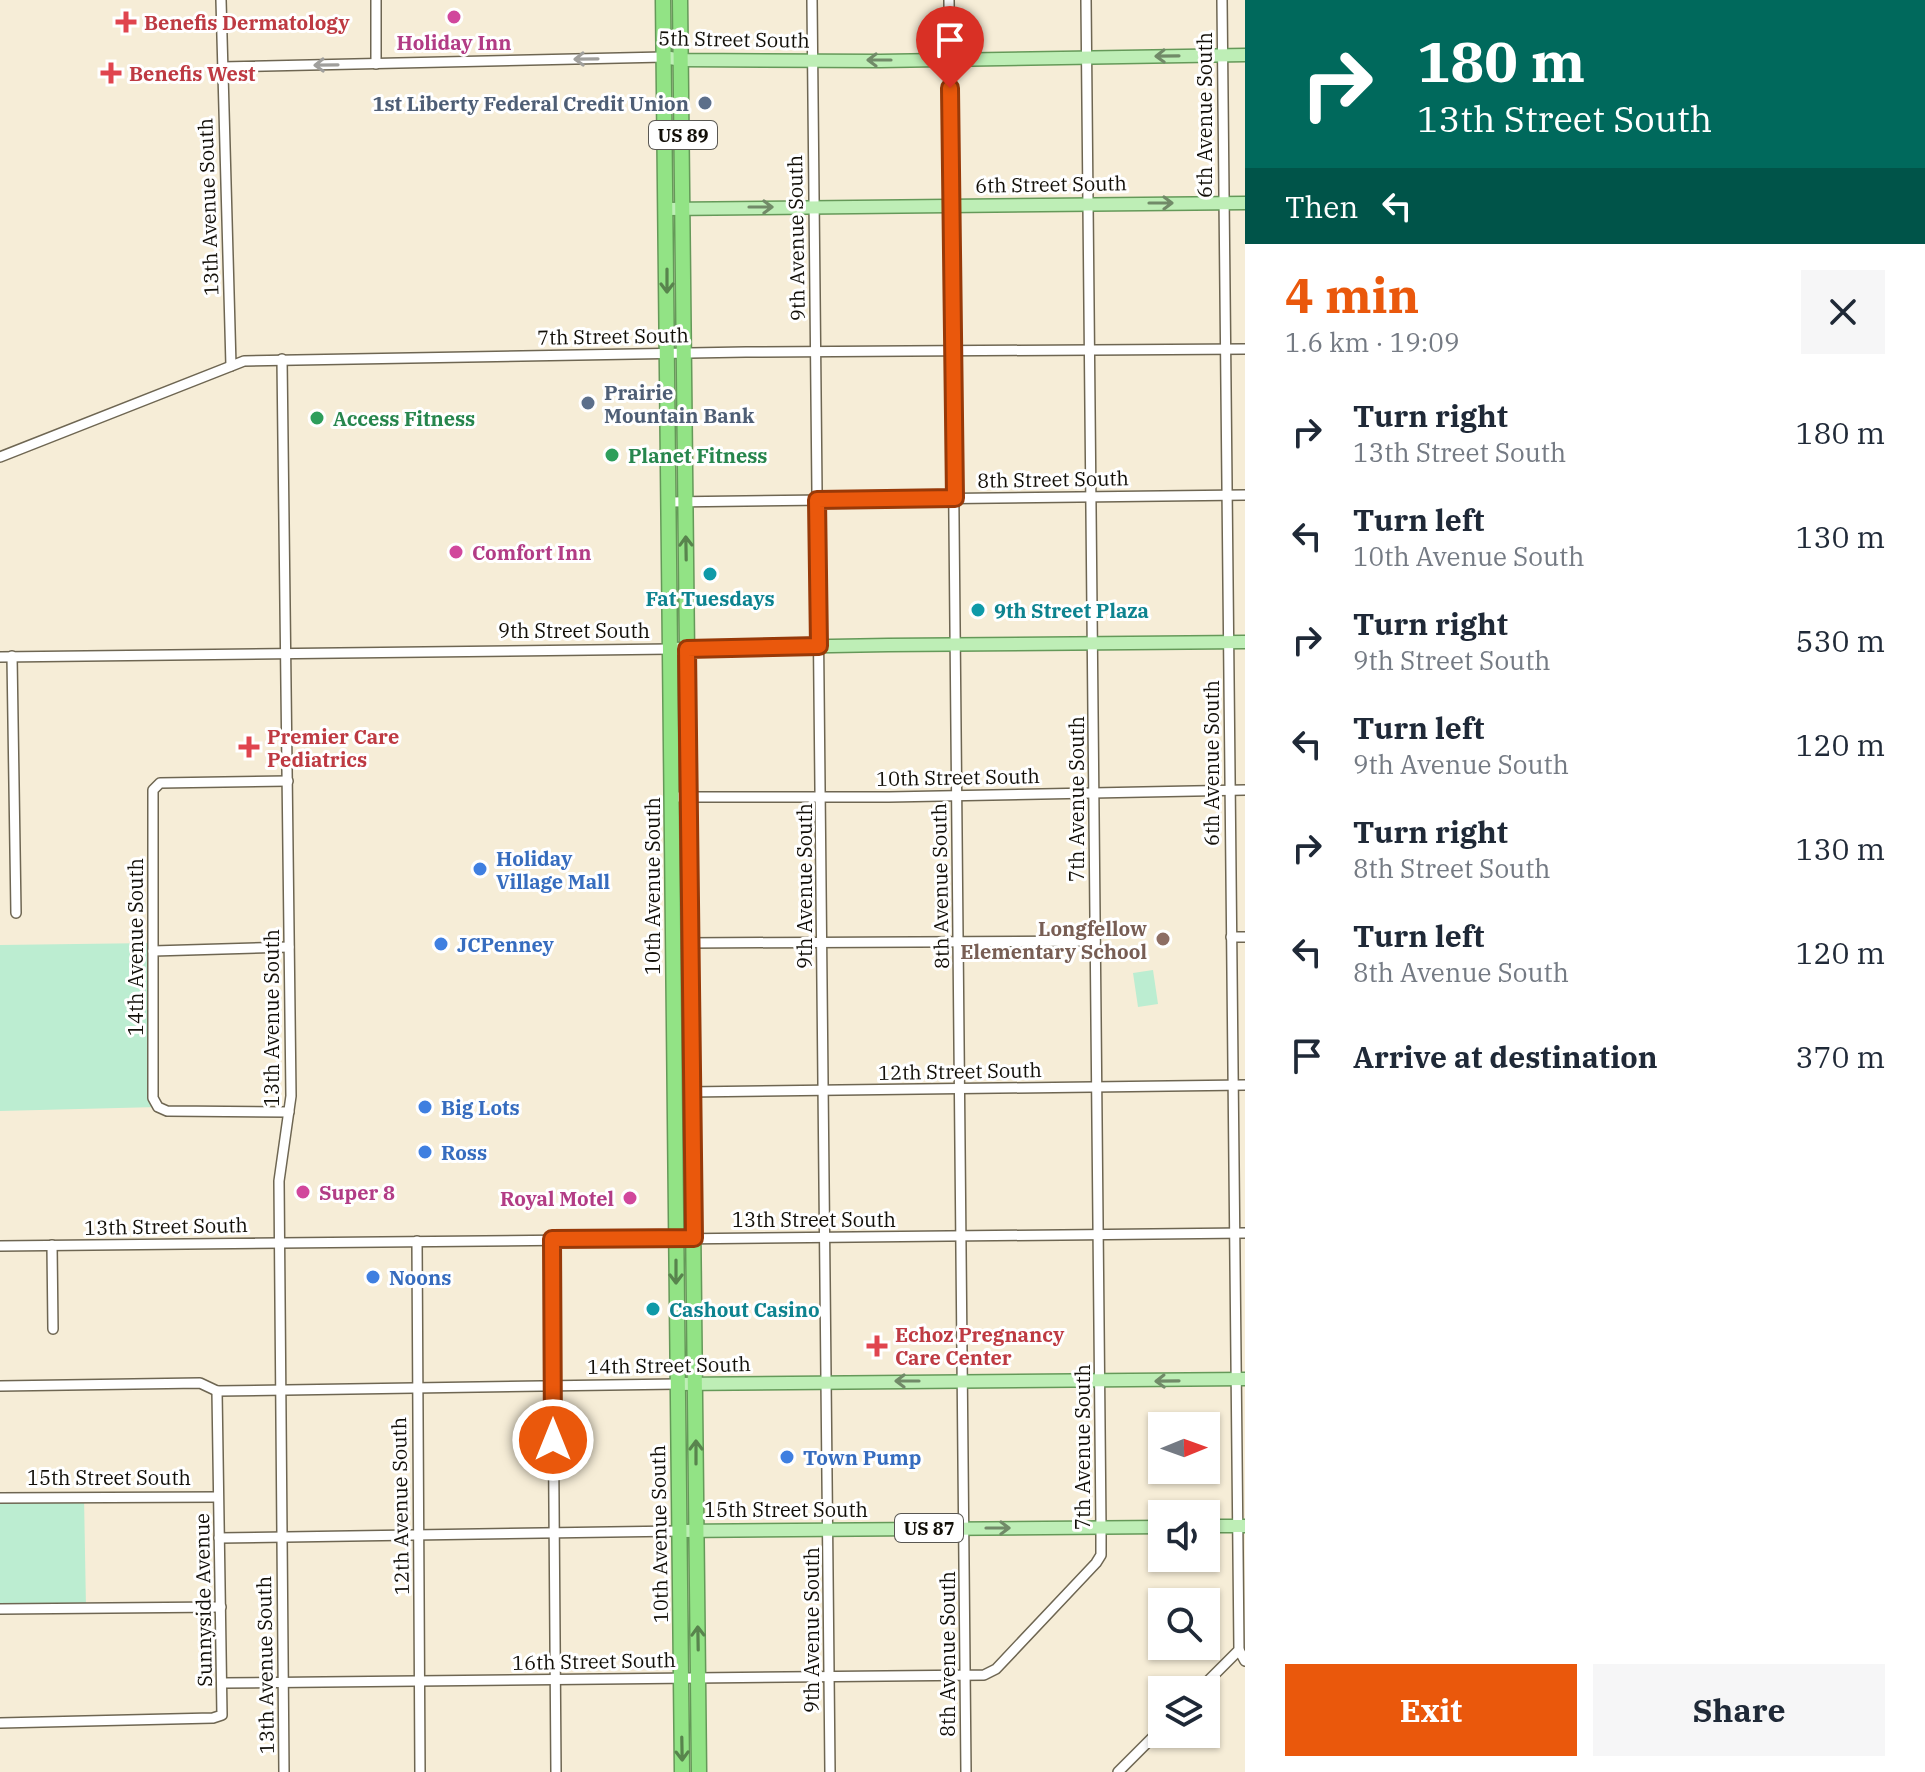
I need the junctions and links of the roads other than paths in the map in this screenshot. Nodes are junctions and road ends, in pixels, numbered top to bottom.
1 (221, 0) edge
2 (376, 0) edge
3 (663, 0) edge
4 (680, 0) edge
5 (812, 0) edge
6 (949, 0) edge
7 (1086, 0) edge
8 (1222, 0) edge
9 (1223, 55) junction
10 (1245, 55) edge
11 (1087, 56) junction
12 (664, 57) junction
13 (950, 59) junction
14 (682, 60) junction
15 (813, 60) junction
16 (376, 64) junction
17 (222, 67) junction
18 (1223, 202) junction
19 (1087, 203) junction
20 (1245, 203) edge
21 (951, 205) junction
22 (814, 207) junction
23 (666, 209) junction
24 (683, 209) junction
25 (1245, 349) edge
26 (1088, 350) junction
27 (1226, 350) junction
28 (953, 351) junction
29 (815, 353) junction
30 (667, 354) junction
31 (685, 354) junction
32 (282, 359) junction
33 (231, 366) junction
34 (0, 457) edge
35 (1227, 495) junction
36 (1245, 495) edge
37 (1089, 496) junction
38 (955, 498) junction
39 (817, 500) junction
40 (669, 502) junction
41 (686, 503) junction
42 (1229, 642) junction
43 (1245, 642) edge
44 (1092, 643) junction
45 (956, 645) junction
46 (819, 646) junction
47 (671, 649) junction
48 (687, 649) junction
49 (285, 653) junction
50 (12, 656) junction
51 (0, 657) edge
52 (288, 781) junction
53 (1229, 790) junction
54 (1245, 790) edge
55 (1093, 791) junction
56 (822, 795) junction
57 (957, 795) junction
58 (672, 797) junction
59 (690, 797) junction
60 (16, 913) dead end
61 (1231, 937) junction
62 (1245, 937) edge
63 (1095, 941) junction
64 (692, 942) junction
65 (959, 942) junction
66 (672, 943) junction
67 (822, 943) junction
68 (289, 947) junction
69 (153, 951) junction
70 (1233, 1085) junction
71 (1245, 1085) edge
72 (1097, 1087) junction
73 (960, 1089) junction
74 (824, 1090) junction
75 (676, 1092) junction
76 (692, 1092) junction
77 (289, 1112) junction
78 (1240, 1233) edge
79 (1098, 1235) junction
80 (825, 1237) junction
81 (962, 1237) junction
82 (676, 1238) junction
83 (694, 1238) junction
84 (552, 1239) junction
85 (417, 1241) junction
86 (280, 1242) junction
87 (52, 1245) junction
88 (0, 1246) edge
89 (53, 1329) dead end
90 (1241, 1379) edge
91 (964, 1381) junction
92 (1099, 1381) junction
93 (827, 1383) junction
94 (677, 1384) junction
95 (696, 1384) junction
96 (0, 1386) edge
97 (553, 1387) junction
98 (417, 1388) junction
99 (281, 1390) junction
100 (217, 1391) junction
101 (218, 1497) junction
102 (0, 1498) edge
103 (1220, 1526) edge
104 (1242, 1526) edge
105 (1148, 1527) edge
106 (964, 1528) junction
107 (1101, 1528) junction
108 (828, 1529) junction
109 (696, 1530) junction
110 (679, 1531) junction
111 (554, 1532) junction
112 (418, 1535) junction
113 (282, 1537) junction
114 (219, 1538) junction
115 (221, 1607) junction
116 (0, 1609) edge
117 (1239, 1650) junction
118 (1245, 1661) edge
119 (829, 1676) junction
120 (966, 1676) junction
121 (1213, 1676) edge
122 (681, 1678) junction
123 (699, 1678) junction
124 (555, 1680) junction
125 (419, 1681) junction
126 (223, 1683) junction
127 (283, 1683) junction
128 (0, 1723) edge
129 (1148, 1742) edge
130 (284, 1772) edge
131 (420, 1772) edge
132 (556, 1772) edge
133 (682, 1772) edge
134 (699, 1772) edge
135 (830, 1772) edge
136 (966, 1772) edge
137 (1118, 1772) edge

1 - 17 street, 13th Avenue South
2 - 16 street
3 - 12 highway, 10th Avenue South
4 - 14 highway, 10th Avenue South
5 - 15 street, 9th Avenue South
6 - 13 street, 8th Avenue South
7 - 11 street, 7th Avenue South
8 - 9 street, 6th Avenue South
9 - 10 main road, 5th Street South
9 -> 11 main road, 5th Street South
9 - 18 street, 6th Avenue South
11 - 13 main road, 5th Street South
11 - 19 street, 7th Avenue South
12 - 14 main road, 5th Street South
12 -> 16 street, 5th Street South
12 - 23 highway, 10th Avenue South
13 -> 15 main road, 5th Street South
13 - 21 street, 8th Avenue South
14 - 15 main road, 5th Street South
14 - 24 highway, 10th Avenue South / US 89
15 - 22 street, 9th Avenue South
16 -> 17 street, 5th Street South
17 - 33 street, 13th Avenue South
19 -> 18 main road, 6th Street South
18 - 20 main road, 6th Street South
18 - 27 street, 6th Avenue South
19 - 21 main road, 6th Street South
19 - 26 street, 7th Avenue South
21 - 22 main road, 6th Street South
21 - 28 street, 8th Avenue South
24 -> 22 main road, 6th Street South
22 - 29 street, 9th Avenue South
23 - 24 main road, 6th Street South
23 -> 30 highway, 10th Avenue South
24 - 31 highway, 10th Avenue South / US 89
25 - 27 street, 7th Street South
26 - 27 street, 7th Street South
26 - 28 street, 7th Street South
26 - 37 street, 7th Avenue South
27 - 35 street, 6th Avenue South
28 - 29 street, 7th Street South
28 - 38 street, 8th Avenue South
29 - 31 street, 7th Street South
29 - 39 street, 9th Avenue South
30 - 31 street, 7th Street South
30 - 32 street, 7th Street South
30 - 40 highway, 10th Avenue South
31 - 41 highway, 10th Avenue South / US 89
32 - 33 street, 7th Street South
32 - 49 street, 13th Avenue South
33 - 34 street, 7th Street South
35 - 36 street, 8th Street South
35 - 37 street, 8th Street South
35 - 42 street, 6th Avenue South
37 - 38 street, 8th Street South
37 - 44 street, 7th Avenue South
38 - 39 street, 8th Street South
38 - 45 street, 8th Avenue South
39 - 41 street, 8th Street South
39 - 46 street, 9th Avenue South
40 - 41 street, 8th Street South
40 - 47 highway, 10th Avenue South
48 -> 41 highway, 10th Avenue South / US 89
42 - 43 main road, 9th Street South
42 - 44 main road, 9th Street South
42 - 53 street, 6th Avenue South
44 - 45 main road, 9th Street South
44 - 55 street, 7th Avenue South
45 - 46 main road, 9th Street South
45 - 57 street, 8th Avenue South
46 - 48 main road, 9th Street South
46 - 56 street, 9th Avenue South
47 - 48 main road, 9th Street South
47 - 49 street, 9th Street South
47 - 58 highway, 10th Avenue South
48 - 59 highway, 10th Avenue South / US 89
49 - 50 street, 9th Street South
49 - 52 street, 13th Avenue South
50 - 51 street, 9th Street South
50 - 60 street
52 - 68 street, 13th Avenue South
52 - 69 street, 14th Avenue South
53 - 54 street, 10th Street South
53 - 55 street, 10th Street South
53 - 61 street, 6th Avenue South
55 - 57 street, 10th Street South
55 - 63 street, 7th Avenue South
56 - 57 street, 10th Street South
56 - 59 street, 10th Street South
56 - 67 street, 9th Avenue South
57 - 65 street, 8th Avenue South
58 - 59 street, 10th Street South
58 - 66 highway, 10th Avenue South
59 - 64 highway, 10th Avenue South / US 89
61 - 62 street
61 - 70 street, 6th Avenue South
63 - 65 street
63 - 72 street, 7th Avenue South
64 - 66 street
64 - 67 street
64 - 76 highway, 10th Avenue South / US 89
65 - 67 street
65 - 73 street, 8th Avenue South
66 - 75 highway, 10th Avenue South
67 - 74 street, 9th Avenue South
68 - 69 street
68 - 77 street, 13th Avenue South
69 - 77 street, 14th Avenue South
70 - 71 street, 12th Street South
70 - 72 street, 12th Street South
70 - 78 street, 6th Avenue South
72 - 73 street, 12th Street South
72 - 79 street, 7th Avenue South
73 - 74 street, 12th Street South
73 - 81 street, 8th Avenue South
74 - 76 street, 12th Street South
74 - 80 street, 9th Avenue South
75 - 76 street, 12th Street South
75 - 82 highway, 10th Avenue South
76 - 83 highway, 10th Avenue South / US 89
77 - 86 street, 13th Avenue South
78 - 79 street, 13th Street South
78 - 90 street, 6th Avenue South
79 - 81 street, 13th Street South
79 - 92 street, 7th Avenue South
80 - 81 street, 13th Street South
80 - 83 street, 13th Street South
80 - 93 street, 9th Avenue South
81 - 91 street, 8th Avenue South
82 - 83 street, 13th Street South
82 - 84 street, 13th Street South
82 -> 94 highway, 10th Avenue South
83 - 95 highway, 10th Avenue South / US 89
84 - 85 street, 13th Street South
84 - 97 street
85 - 86 street, 13th Street South
85 - 98 street, 12th Avenue South
86 - 87 street, 13th Street South
86 - 99 street, 13th Avenue South
87 - 88 street, 13th Street South
87 - 89 street
90 -> 92 main road, 14th Street South
90 - 104 street, 6th Avenue South
91 - 92 main road, 14th Street South
91 -> 93 main road, 14th Street South
91 - 106 street, 8th Avenue South
92 - 107 street, 7th Avenue South
93 - 95 main road, 14th Street South
93 - 108 street, 9th Avenue South
94 - 95 main road, 14th Street South
94 - 97 street, 14th Street South
94 - 110 highway, 10th Avenue South
109 -> 95 highway, 10th Avenue South / US 89
96 - 100 street, 14th Street South
97 - 98 street, 14th Street South
97 - 111 street
98 - 99 street, 14th Street South
98 - 112 street, 12th Avenue South
99 - 100 street, 14th Street South
99 - 113 street, 13th Avenue South
100 - 101 street, Sunnyside Avenue
101 - 102 street, 15th Street South
101 - 114 street, Sunnyside Avenue
103 - 104 main road
104 - 117 street, 6th Avenue South
105 - 107 main road, 15th Street South / US 87
106 -> 107 main road, 15th Street South / US 87
106 - 108 main road, 15th Street South / US 87
106 - 120 street, 8th Avenue South
107 - 120 street, 7th Avenue South
108 - 109 main road, 15th Street South / US 87
108 - 119 street, 9th Avenue South
109 - 110 main road, 15th Street South
123 -> 109 highway, 10th Avenue South
110 - 111 street, 15th Street South
110 - 122 highway, 10th Avenue South
111 - 112 street, 15th Street South
111 - 124 street
112 - 113 street, 15th Street South
112 - 125 street, 12th Avenue South
113 - 114 street, 15th Street South
113 - 127 street, 13th Avenue South
114 - 115 street, Sunnyside Avenue
115 - 116 street
115 - 126 street, Sunnyside Avenue
117 - 118 street
117 - 121 street
119 - 120 street, 16th Street South
119 - 123 street, 16th Street South
119 - 135 street, 9th Avenue South
120 - 136 street, 8th Avenue South
122 - 123 street, 16th Street South
122 - 124 street, 16th Street South
122 -> 133 highway, 10th Avenue South
123 - 134 highway, 10th Avenue South
124 - 125 street, 16th Street South
124 - 132 street
125 - 127 street, 16th Street South
125 - 131 street, 12th Avenue South
126 - 127 street, 16th Street South
126 - 128 street, Sunnyside Avenue
127 - 130 street, 13th Avenue South
129 - 137 street

